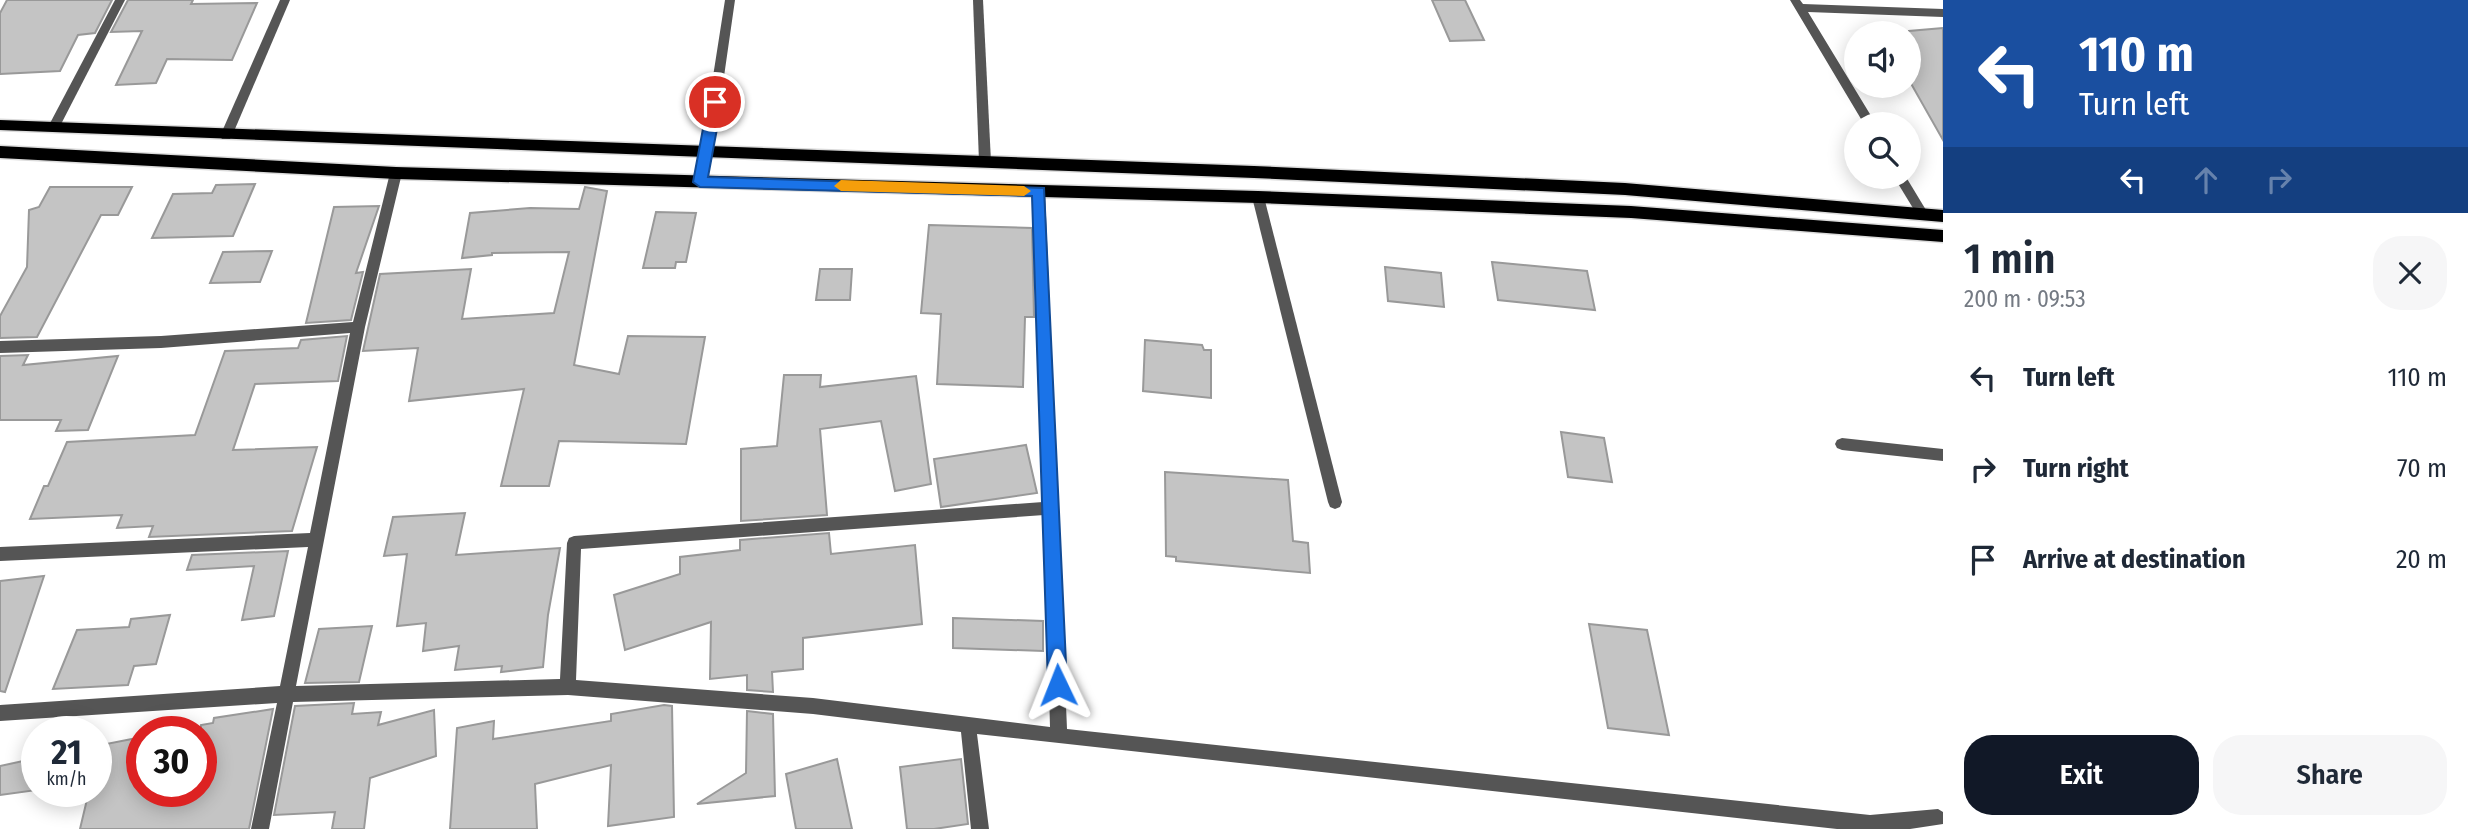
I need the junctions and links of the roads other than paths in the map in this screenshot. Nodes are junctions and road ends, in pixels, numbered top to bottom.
1 (120, 0) edge
2 (285, 0) edge
3 (730, 0) edge
4 (978, 0) edge
5 (1798, 4) edge
6 (1943, 13) edge
7 (1863, 112) edge
8 (0, 125) edge
9 (54, 127) junction
10 (226, 136) junction
11 (0, 152) edge
12 (707, 153) junction
13 (985, 162) junction
14 (396, 173) junction
15 (700, 182) junction
16 (1907, 189) edge
17 (1039, 191) junction
18 (1258, 197) junction
19 (1923, 215) junction
20 (1943, 216) edge
21 (1943, 236) edge
22 (358, 327) junction
23 (0, 347) edge
24 (1842, 444) dead end
25 (1943, 455) edge
26 (1335, 502) dead end
27 (1052, 508) junction
28 (314, 540) junction
29 (0, 554) edge
30 (568, 687) junction
31 (285, 694) junction
32 (0, 713) edge
33 (968, 724) junction
34 (1059, 736) junction
35 (1938, 818) dead end
36 (260, 829) edge
37 (980, 829) edge

1 - 9 street
2 - 10 street
3 - 12 street
4 - 13 street
5 - 6 street
5 - 7 street
8 - 9 main road
9 - 10 main road
10 - 12 main road
11 - 14 main road
12 - 13 main road
12 - 15 street
13 - 19 main road
14 - 15 main road
14 - 22 street
15 - 17 main road
16 - 19 street
17 - 18 main road
17 - 27 street
18 - 21 main road
18 - 26 street
19 - 20 main road
22 - 23 street
22 - 28 street
24 - 25 street
27 - 30 street
27 - 34 street
28 - 29 street
28 - 31 street
30 - 31 street
30 - 33 street
31 - 32 street
31 - 36 street
33 - 34 street
33 - 37 street
34 - 35 street

